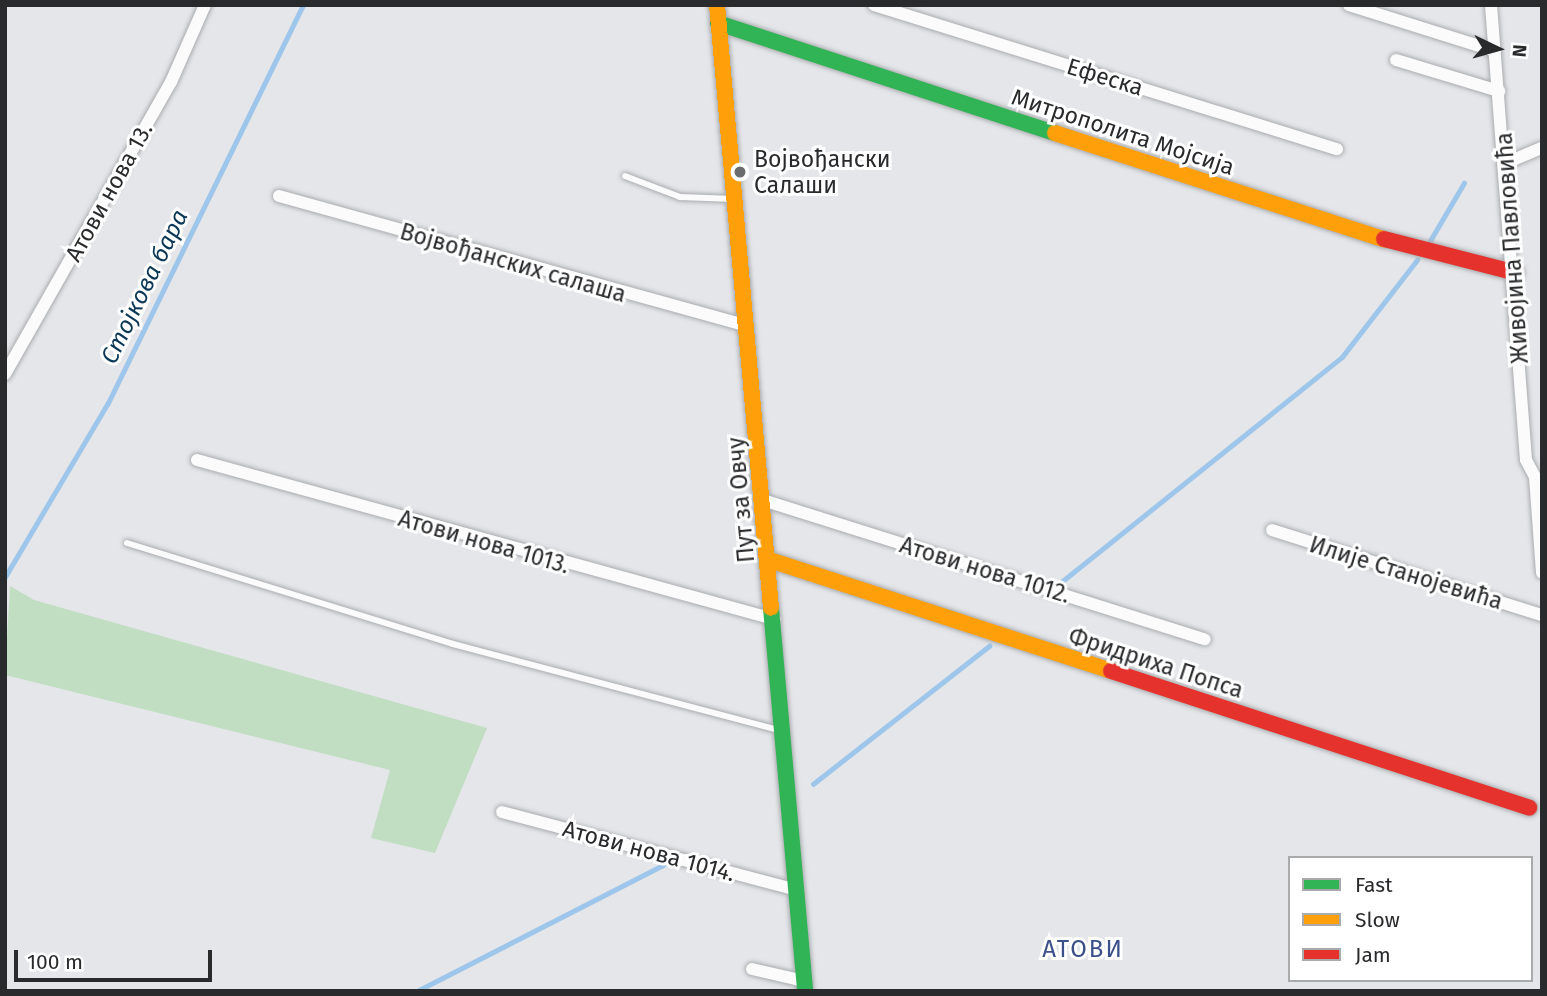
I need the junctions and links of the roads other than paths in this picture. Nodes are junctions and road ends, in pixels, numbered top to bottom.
1 (205, 5) edge
2 (717, 5) edge
3 (874, 5) edge
4 (1349, 5) edge
5 (1491, 5) edge
6 (718, 23) junction
7 (1495, 51) junction
8 (1396, 60) dead end
9 (1499, 90) junction
10 (1542, 148) edge
11 (1337, 149) dead end
12 (1506, 163) junction
13 (625, 176) dead end
14 (279, 197) dead end
15 (736, 199) junction
16 (1516, 273) junction
17 (748, 326) junction
18 (5, 374) edge
19 (197, 460) dead end
20 (765, 501) junction
21 (1272, 530) dead end
22 (127, 542) dead end
23 (770, 561) junction
24 (1542, 573) edge
25 (1542, 615) edge
26 (774, 619) junction
27 (1205, 639) dead end
28 (784, 732) junction
29 (1529, 808) dead end
30 (502, 811) dead end
31 (797, 890) junction
32 (752, 969) dead end
33 (804, 986) edge

1 - 18 street, Атови нова 13.
2 - 6 street, Пут за Овчу
3 - 11 street, Ефеска
4 - 7 street
5 - 7 street, Живојина Павловића
6 - 15 street, Пут за Овчу
6 - 16 street, Митрополита Мојсија
7 - 9 street, Живојина Павловића
8 - 9 street
9 - 12 street, Живојина Павловића
10 - 12 street
12 - 16 street, Живојина Павловића
13 - 15 lane
14 - 17 street, Војвођанских салаша
15 - 17 street, Пут за Овчу
16 - 24 street, Живојина Павловића
17 - 20 street, Пут за Овчу
19 - 26 street, Атови нова 1013.
20 - 23 street, Пут за Овчу
20 - 27 street, Атови нова 1012.
21 - 25 street, Илије Станојевића
22 - 28 lane
23 - 26 street, Пут за Овчу
23 - 29 street, Фридриха Попса
26 - 28 street, Пут за Овчу
28 - 31 street, Пут за Овчу
30 - 31 street, Атови нова 1014.
31 - 33 street, Пут за Овчу
32 - 33 street

